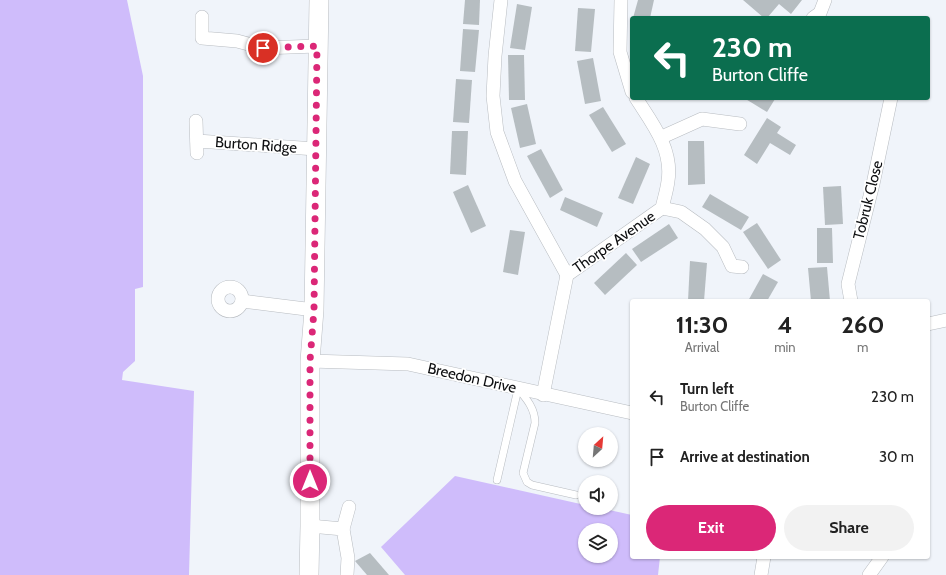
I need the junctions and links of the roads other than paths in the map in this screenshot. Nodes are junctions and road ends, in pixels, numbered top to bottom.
1 (319, 0) edge
2 (502, 0) edge
3 (621, 0) edge
4 (825, 0) edge
5 (816, 16) edge
6 (202, 17) dead end
7 (317, 46) junction
8 (630, 85) edge
9 (637, 100) edge
10 (890, 100) edge
11 (196, 121) dead end
12 (740, 124) dead end
13 (662, 137) junction
14 (316, 149) junction
15 (662, 208) junction
16 (742, 267) dead end
17 (567, 275) junction
18 (851, 299) edge
19 (242, 301) dead end
20 (314, 310) junction
21 (946, 320) edge
22 (930, 324) edge
23 (310, 361) junction
24 (518, 389) junction
25 (543, 394) junction
26 (630, 413) edge
27 (497, 480) dead end
28 (576, 495) dead end
29 (349, 507) dead end
30 (310, 526) junction
31 (343, 529) junction
32 (764, 559) edge
33 (881, 559) edge
34 (309, 575) edge
35 (347, 575) edge
36 (761, 575) edge
37 (869, 575) edge

1 - 7 main road
2 - 17 street
3 - 8 street
4 - 5 street
6 - 7 street
7 - 14 main road
9 - 13 street, Thorpe Avenue
10 - 18 street, Tobruk Close
11 - 14 street, Burton Ridge
12 - 13 street
13 - 15 street, Thorpe Avenue
14 - 20 main road
15 - 16 street
15 - 17 street, Thorpe Avenue
17 - 25 street
19 - 20 street
20 - 23 main road
21 - 22 street
23 - 24 street, Breedon Drive
23 - 30 main road
24 - 25 street, Breedon Drive
24 - 27 lane
24 - 28 lane
25 - 26 street, Breedon Drive
29 - 31 street
30 - 31 street
30 - 34 main road
31 - 35 street
32 - 36 street
33 - 37 street

